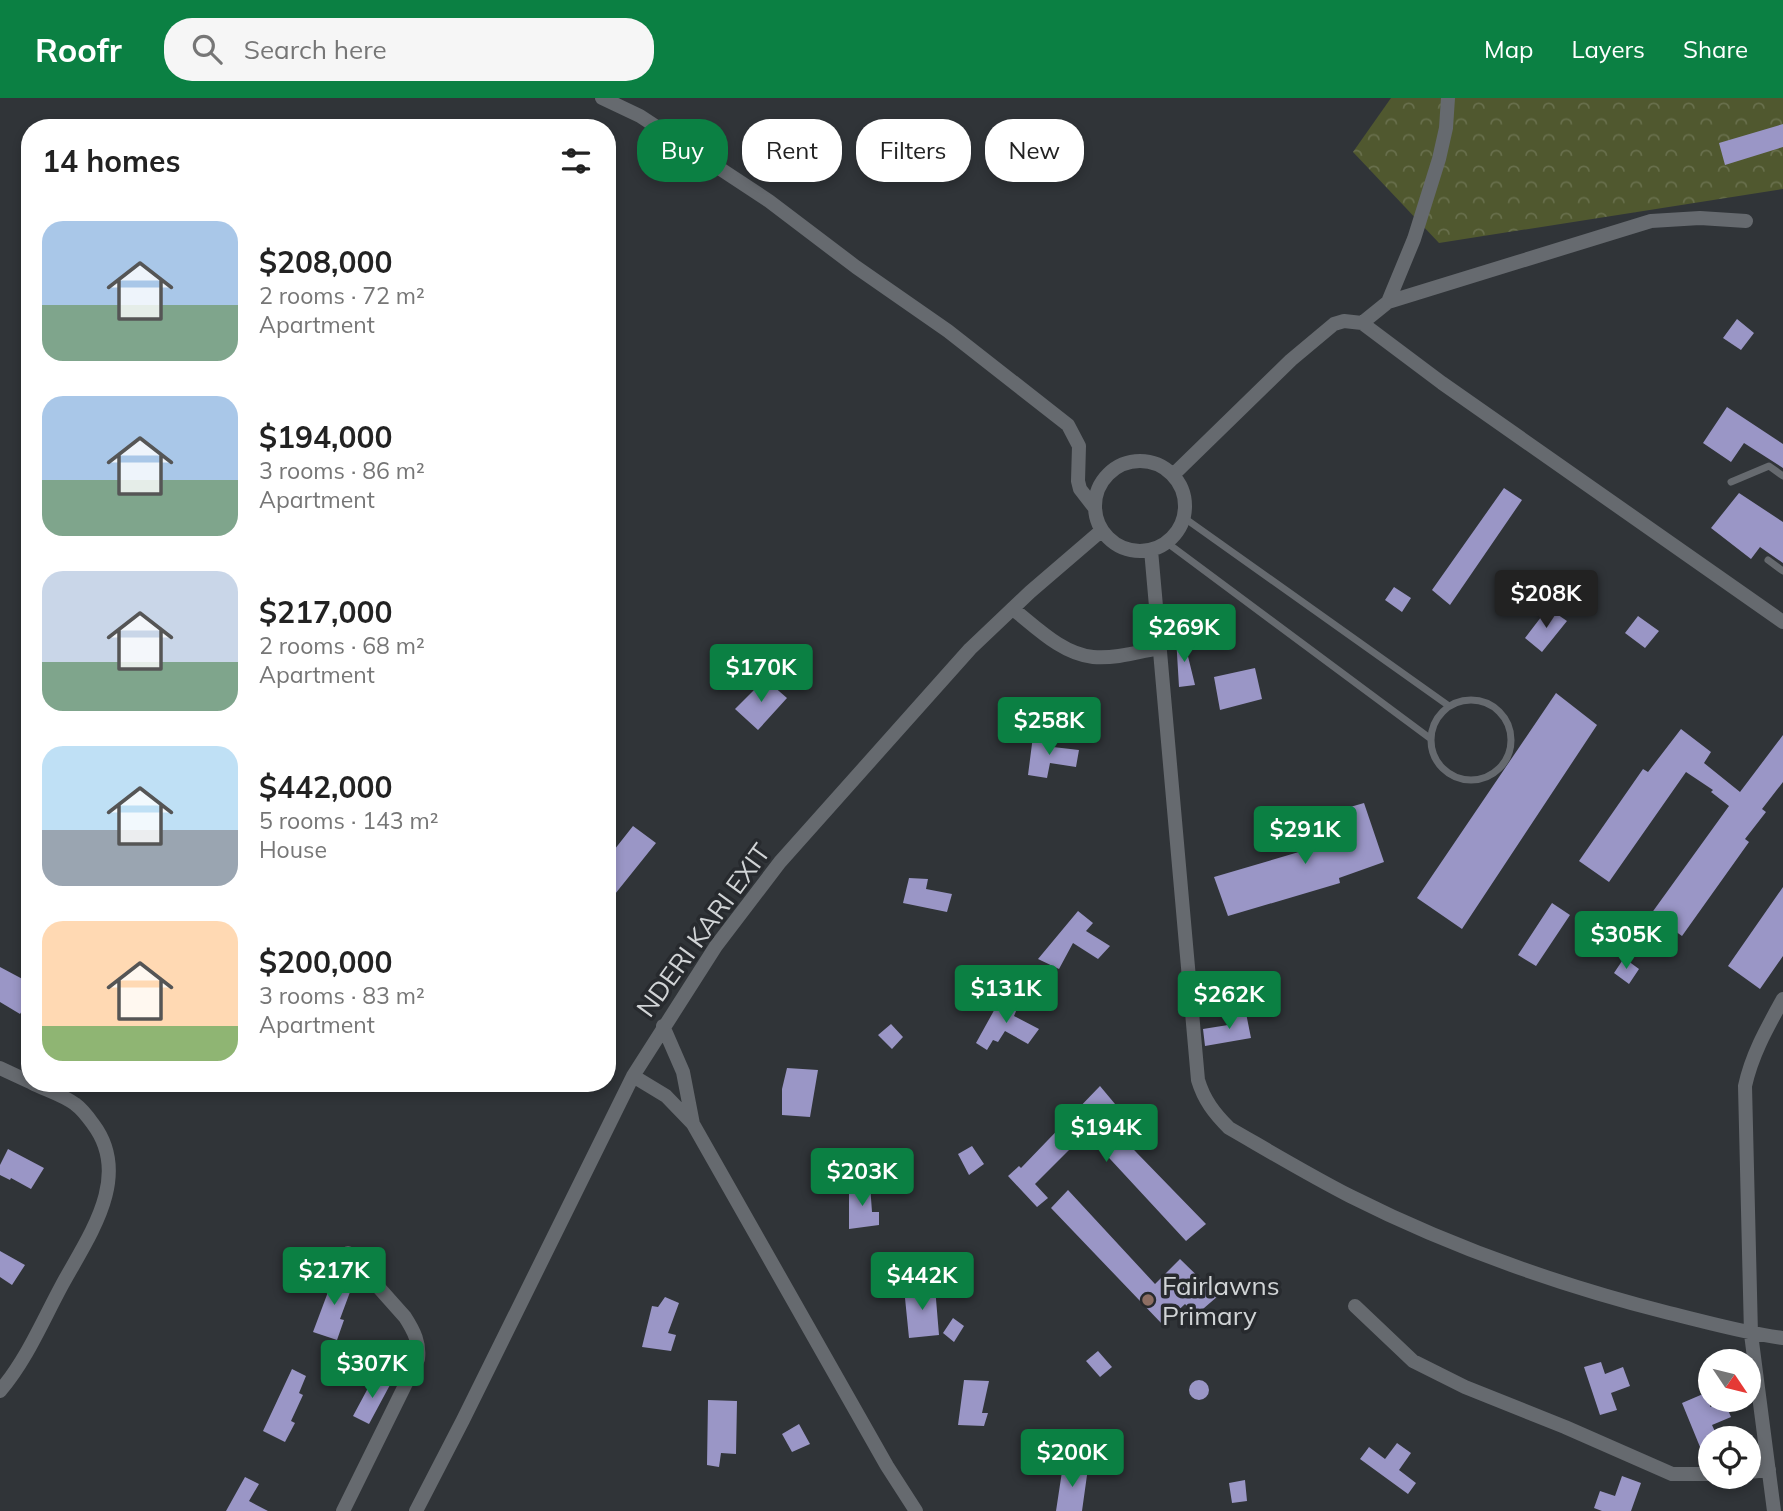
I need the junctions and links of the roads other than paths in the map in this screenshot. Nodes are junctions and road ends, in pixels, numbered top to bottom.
1 (602, 98) edge
2 (1449, 100) edge
3 (1746, 221) dead end
4 (1388, 302) junction
5 (1362, 323) junction
6 (1174, 474) junction
7 (1783, 476) edge
8 (1731, 482) dead end
9 (1094, 507) junction
10 (1183, 517) junction
11 (1101, 531) junction
12 (1166, 542) junction
13 (1150, 550) junction
14 (1768, 560) dead end
15 (1783, 571) edge
16 (1013, 609) junction
17 (1783, 622) edge
18 (1159, 648) junction
19 (1449, 706) junction
20 (1431, 739) junction
21 (1783, 999) edge
22 (663, 1026) junction
23 (0, 1068) edge
24 (633, 1076) junction
25 (21, 1078) edge
26 (50, 1092) edge
27 (693, 1124) junction
28 (348, 1253) dead end
29 (1355, 1306) dead end
30 (1751, 1334) junction
31 (1783, 1338) edge
32 (0, 1391) edge
33 (1769, 1470) junction
34 (1761, 1471) edge
35 (1698, 1474) edge
36 (343, 1511) edge
37 (416, 1511) edge
38 (916, 1511) edge
39 (1774, 1511) edge

1 - 9 street
2 - 4 street
3 - 4 street
4 - 5 street
5 - 6 street
5 - 17 street
6 - 9 street
6 - 10 street
7 - 8 lane
9 - 11 street
10 - 12 street
10 - 19 lane
11 - 13 street
11 - 16 street, NDERI KARI EXIT
12 - 13 street
12 - 20 lane
13 - 18 street
14 - 15 lane
16 - 18 street
16 - 22 street, NDERI KARI EXIT
18 - 30 street
19 - 20 lane
19 - 20 lane
21 - 30 street
22 - 24 street, NDERI KARI EXIT
22 - 27 street
23 - 25 street
24 - 27 street
24 - 37 street, NDERI KARI EXIT
26 - 32 street
27 - 38 street
28 - 36 street
29 - 35 street
30 - 31 street
30 - 33 street
33 - 34 street
33 - 39 street

